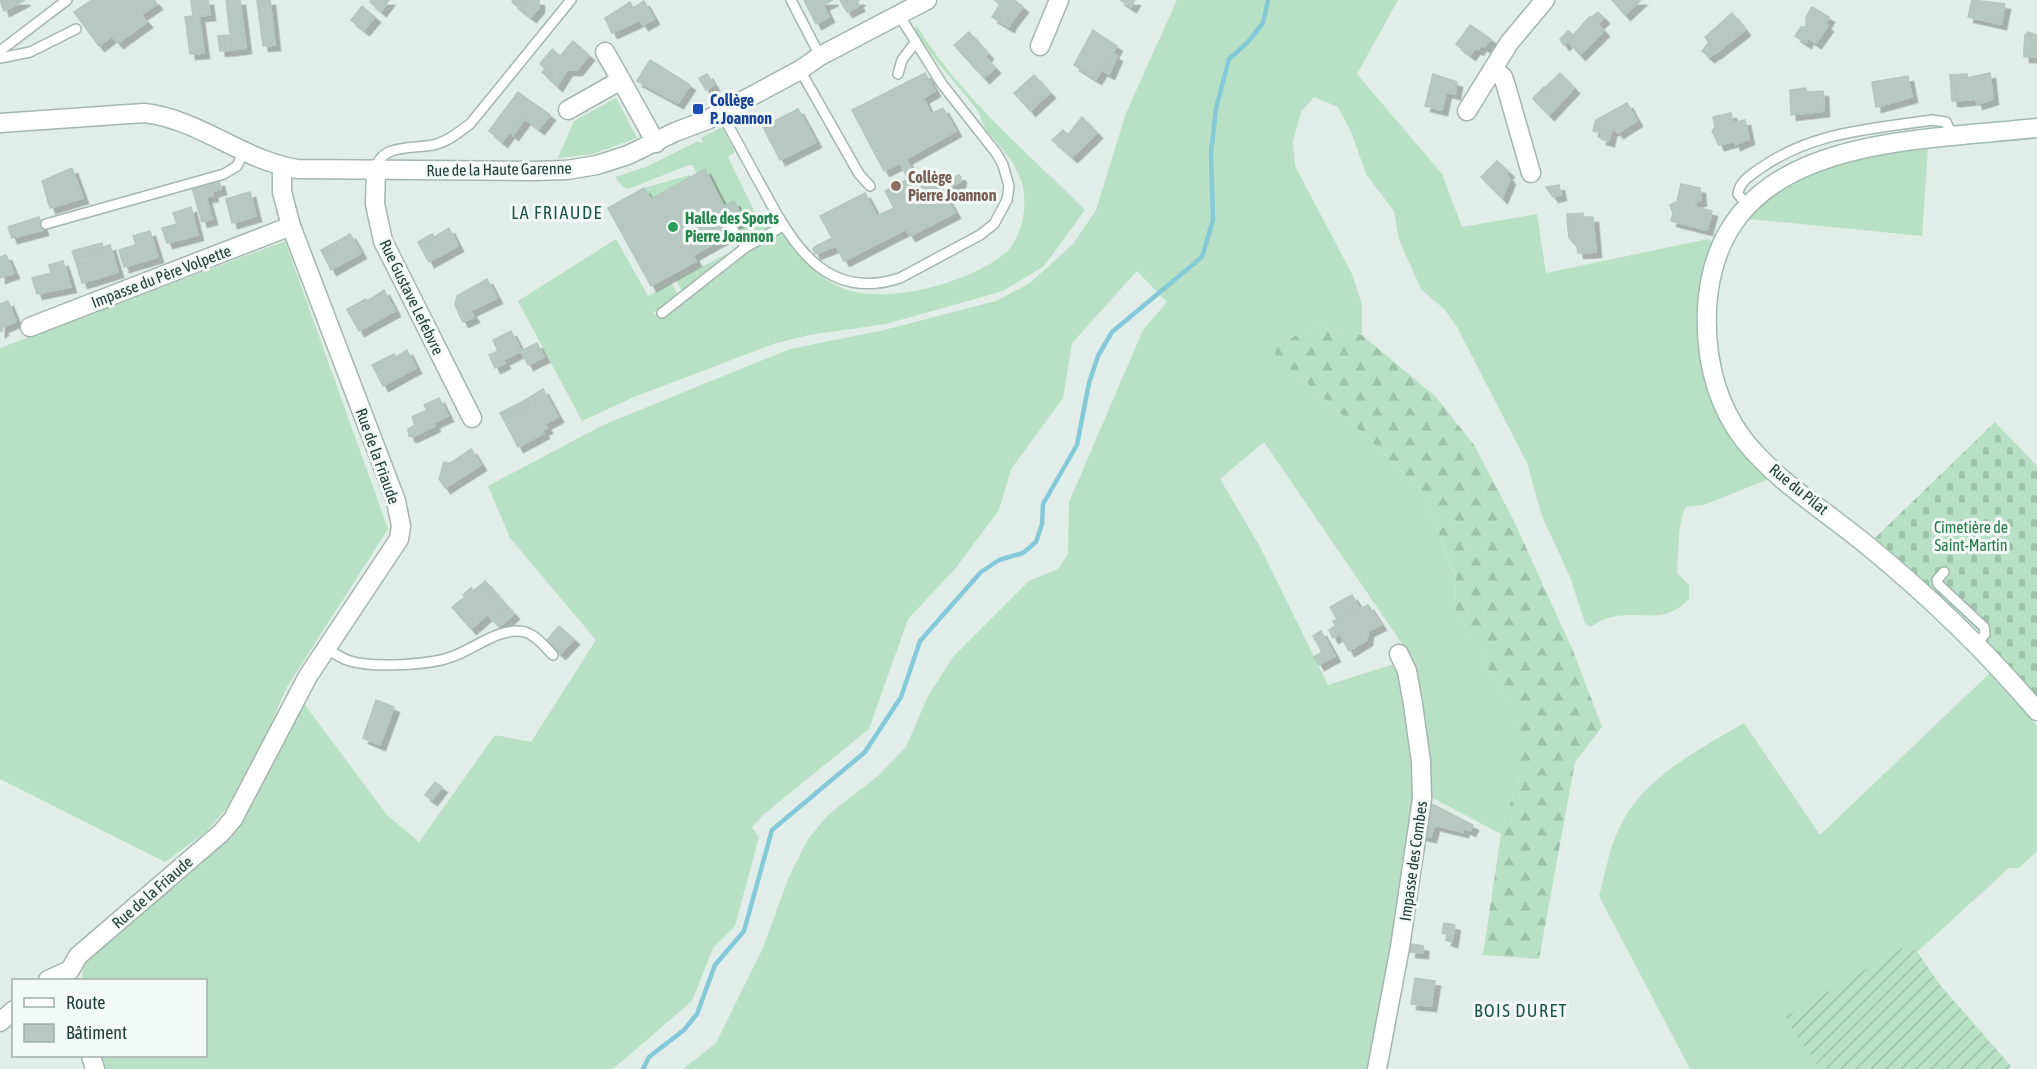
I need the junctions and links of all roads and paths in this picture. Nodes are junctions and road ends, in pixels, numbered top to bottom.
1 (67, 0) edge
2 (571, 0) edge
3 (791, 0) edge
4 (927, 0) edge
5 (1059, 0) edge
6 (1545, 0) edge
7 (899, 15) junction
8 (76, 29) dead end
9 (915, 43) junction
10 (1040, 46) dead end
11 (0, 51) edge
12 (605, 52) dead end
13 (820, 56) junction
14 (0, 58) edge
15 (1493, 69) junction
16 (800, 70) junction
17 (898, 74) dead end
18 (621, 80) junction
19 (568, 110) dead end
20 (1467, 111) dead end
21 (721, 112) junction
22 (0, 123) edge
23 (2037, 128) edge
24 (656, 142) junction
25 (244, 151) junction
26 (282, 166) junction
27 (376, 169) junction
28 (1531, 173) dead end
29 (870, 186) dead end
30 (46, 224) dead end
31 (291, 226) junction
32 (730, 226) dead end
33 (783, 226) junction
34 (746, 247) junction
35 (662, 313) dead end
36 (30, 327) dead end
37 (472, 418) dead end
38 (1944, 572) dead end
39 (1977, 644) junction
40 (326, 648) junction
41 (1399, 654) dead end
42 (553, 655) dead end
43 (2037, 711) edge
44 (71, 975) edge
45 (56, 979) edge
46 (12, 1012) edge
47 (0, 1022) edge
48 (1377, 1069) edge

1 - 11 lane
2 - 27 lane
3 - 13 lane
4 - 7 street, Rue de la Haute Garenne
5 - 10 street
6 - 15 street
7 - 9 lane
7 - 13 street, Rue de la Haute Garenne
8 - 14 lane
9 - 17 lane
9 - 33 lane
12 - 18 street
13 - 16 street, Rue de la Haute Garenne
15 - 20 street
15 - 28 street
16 - 21 street, Rue de la Haute Garenne
16 - 29 lane
18 - 19 street
18 - 24 street
21 - 24 street, Rue de la Haute Garenne
21 - 33 lane
22 - 25 street
23 - 39 street, Rue du Pilat
24 - 27 street, Rue de la Haute Garenne
25 - 26 street
25 - 30 lane
26 - 27 street, Rue de la Haute Garenne
26 - 31 street, Rue de la Friaude
27 - 37 street, Rue Gustave Lefebvre
31 - 36 street, Impasse du Père Volpette
31 - 40 street, Rue de la Friaude
32 - 34 lane
33 - 34 lane
34 - 35 lane
38 - 39 lane
39 - 43 street, Rue du Pilat
40 - 42 lane
40 - 44 street, Rue de la Friaude
41 - 48 street, Impasse des Combes
44 - 45 street
46 - 47 street

